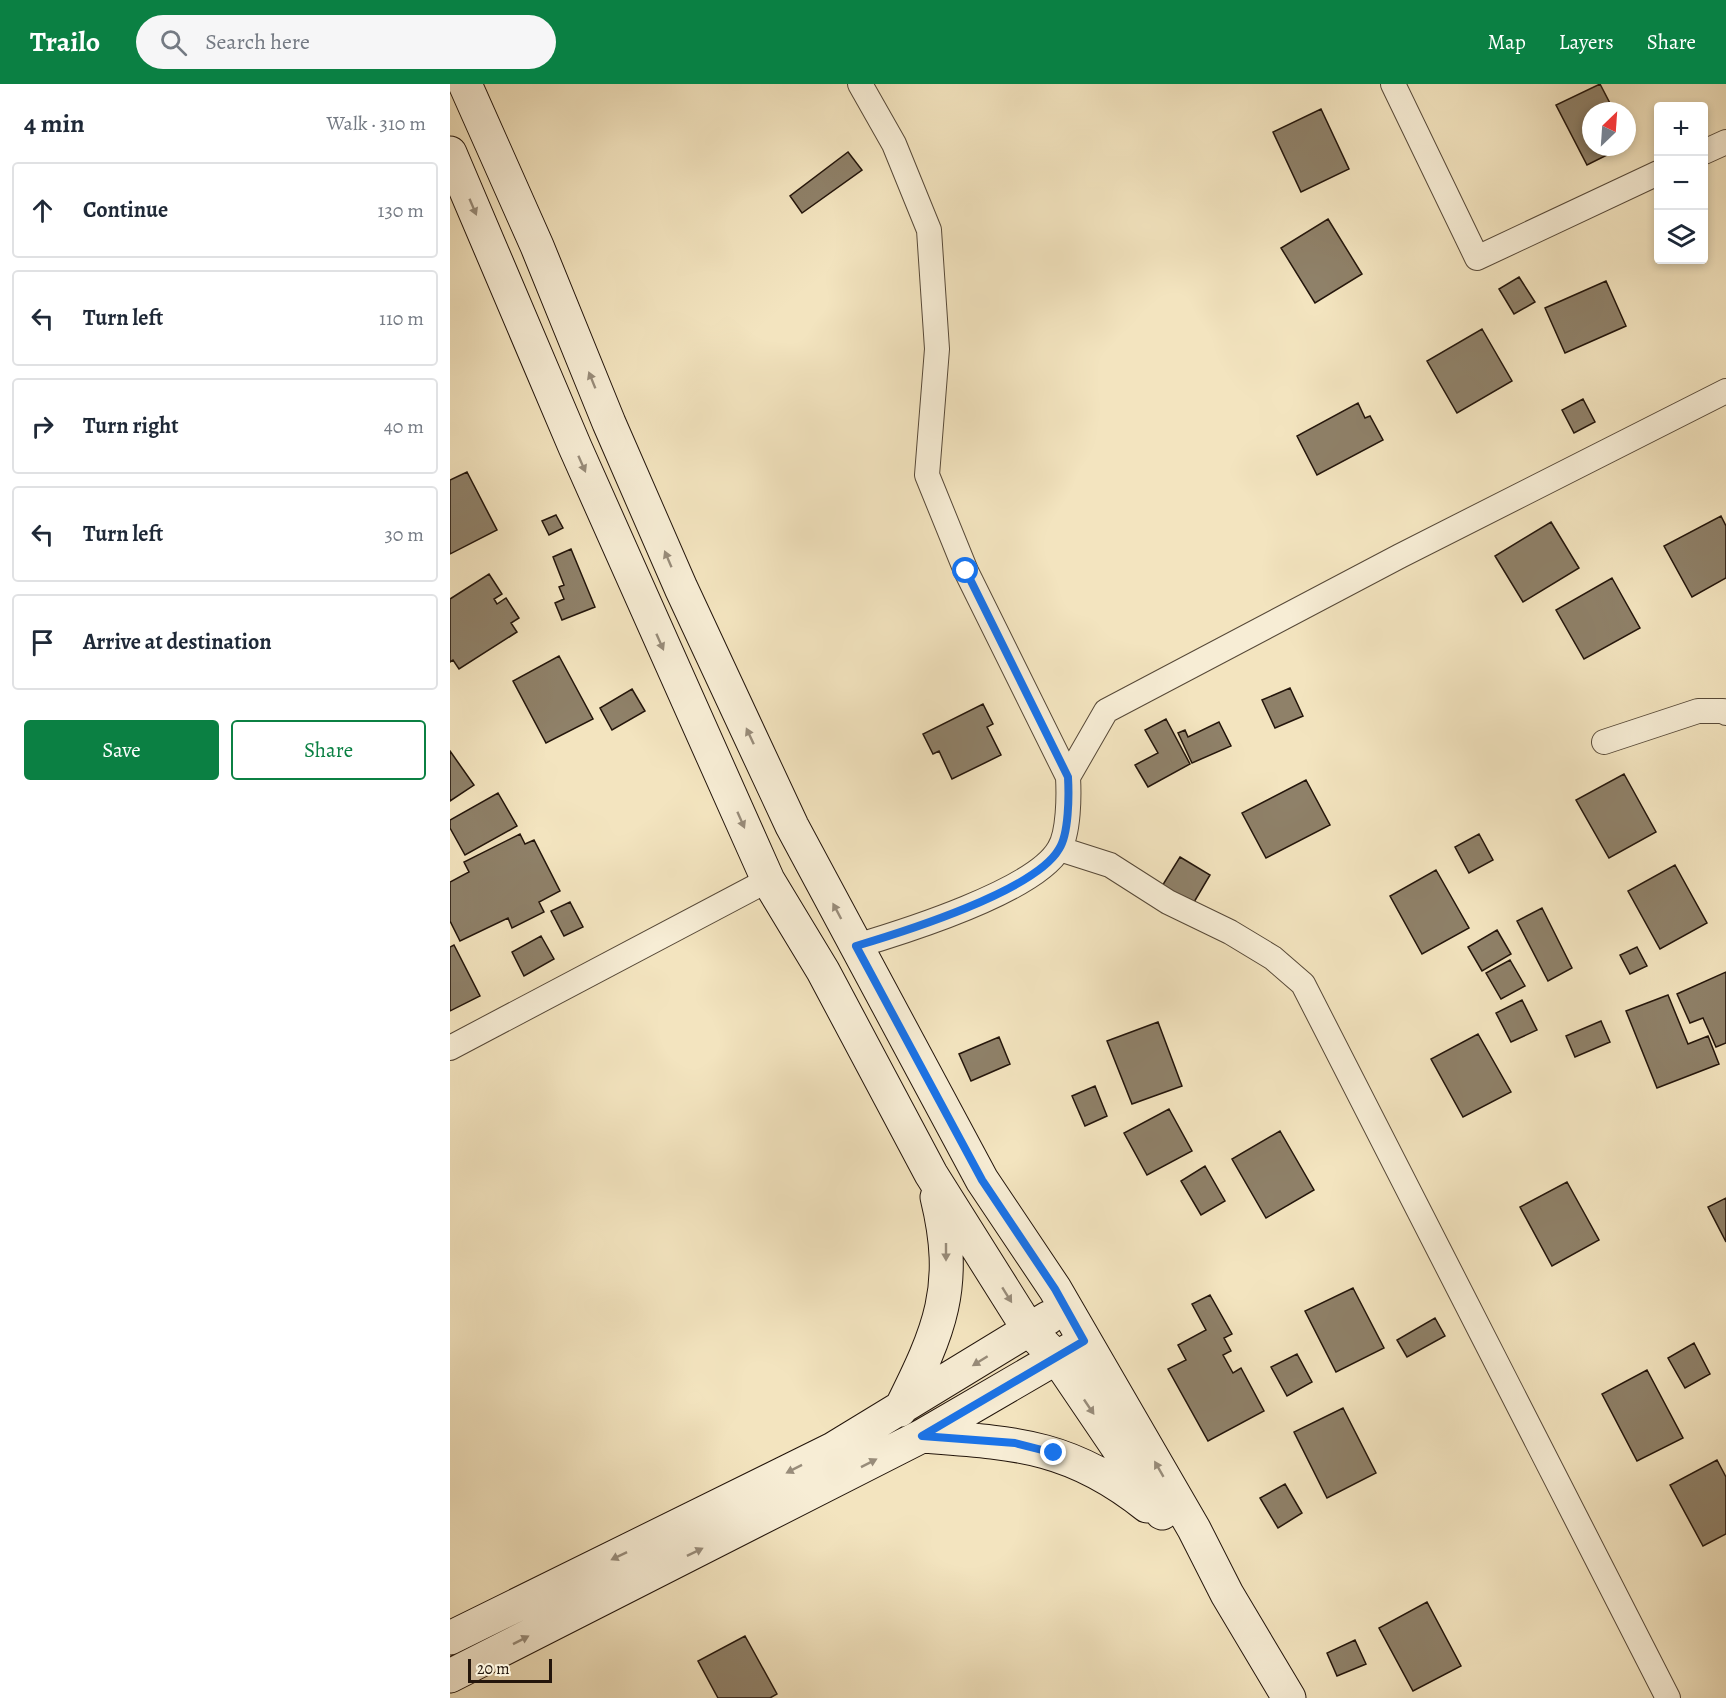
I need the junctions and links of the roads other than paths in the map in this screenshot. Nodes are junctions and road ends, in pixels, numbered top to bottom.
1 (465, 84) edge
2 (860, 84) edge
3 (1393, 84) edge
4 (1726, 142) edge
5 (1708, 150) edge
6 (450, 153) edge
7 (1654, 175) edge
8 (1726, 392) edge
9 (1726, 713) edge
10 (1604, 742) dead end
11 (1068, 777) junction
12 (1060, 849) junction
13 (768, 880) junction
14 (856, 946) junction
15 (450, 1048) edge
16 (931, 1174) junction
17 (1065, 1307) junction
18 (1029, 1330) junction
19 (1084, 1341) junction
20 (1057, 1358) junction
21 (900, 1410) junction
22 (922, 1436) junction
23 (1166, 1518) junction
24 (1227, 1594) junction
25 (450, 1638) edge
26 (450, 1676) edge
27 (1289, 1698) edge
28 (1668, 1698) edge

14 -> 1 street
2 - 11 street
3 - 7 street
4 - 5 street
6 -> 13 street
8 - 11 street
9 - 10 street
11 - 12 street
12 - 14 street
12 - 28 street
13 - 15 street
13 - 16 street
14 - 17 street
16 -> 18 street
16 -> 21 street
17 - 18 street
17 - 19 street
18 - 20 street
18 -> 21 street
19 - 20 street
24 -> 19 street
20 - 22 street
20 -> 23 street
21 -> 25 street
22 - 23 street
26 -> 22 street
23 - 24 street
24 - 27 street

